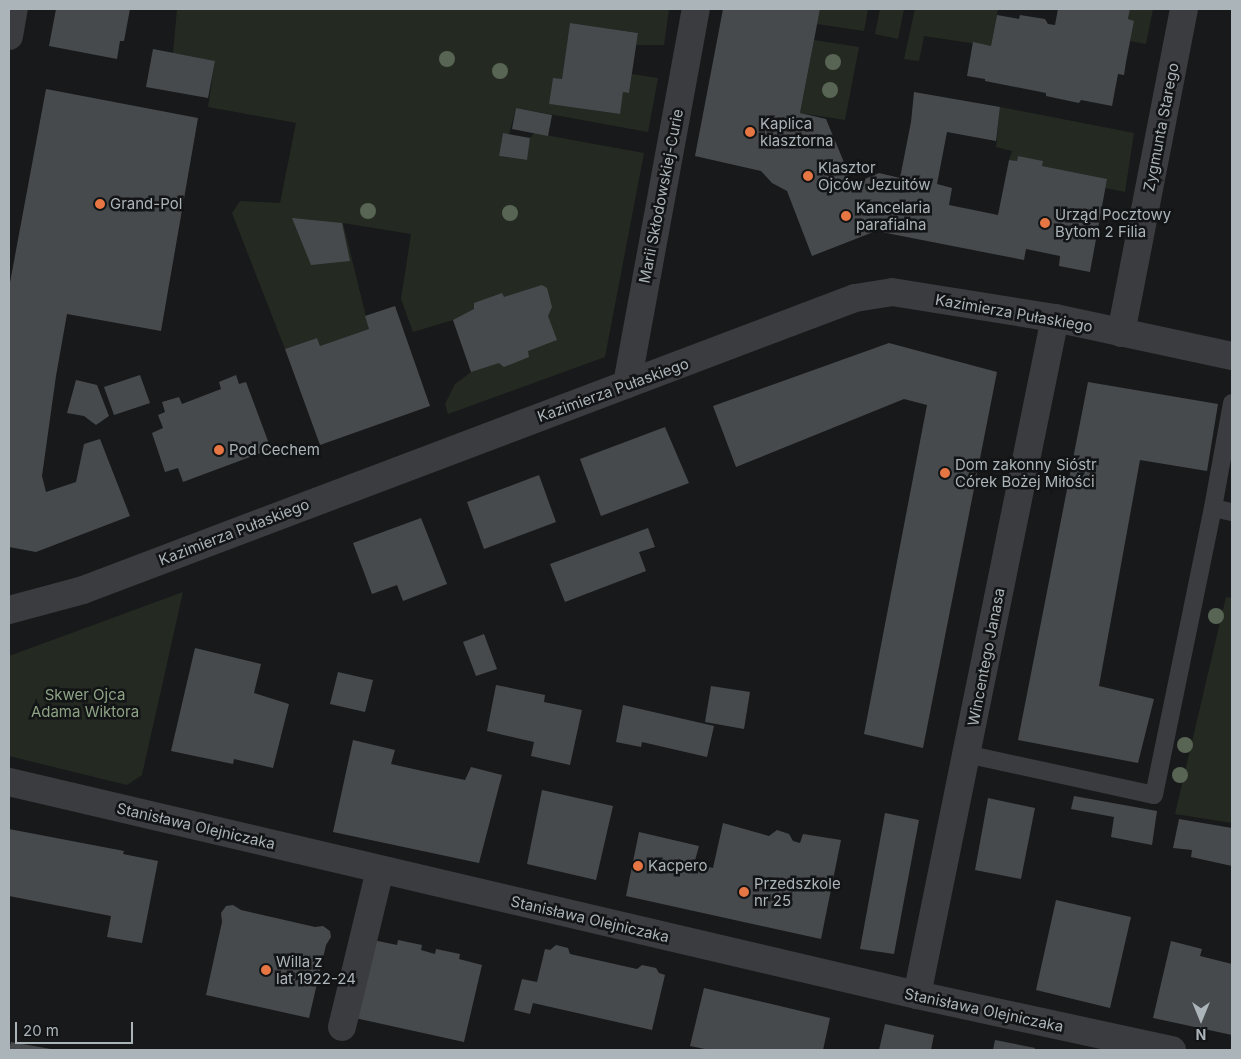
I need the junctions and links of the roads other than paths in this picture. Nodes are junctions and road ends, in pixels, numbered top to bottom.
1 (14, 9) edge
2 (696, 9) edge
3 (1184, 9) edge
4 (9, 36) edge
5 (1055, 318) junction
6 (1121, 333) junction
7 (1232, 356) edge
8 (627, 384) junction
9 (1232, 403) edge
10 (1212, 508) junction
11 (1232, 512) edge
12 (9, 610) edge
13 (966, 754) junction
14 (9, 782) edge
15 (380, 870) junction
16 (917, 996) junction
17 (342, 1027) dead end
18 (1172, 1050) edge

1 - 4 street
2 - 8 street, Marii Skłodowskiej-Curie
3 - 6 street, Zygmunta Starego
5 - 6 street, Kazimierza Pułaskiego
5 - 8 street, Kazimierza Pułaskiego
5 - 13 street, Wincentego Janasa
6 - 7 street, Kazimierza Pułaskiego
8 - 12 street, Kazimierza Pułaskiego
9 - 10 lane
10 - 11 lane
10 - 13 lane
13 - 16 street, Wincentego Janasa
14 - 15 street, Stanisława Olejniczaka
15 - 16 street, Stanisława Olejniczaka
15 - 17 street
16 - 18 street, Stanisława Olejniczaka

